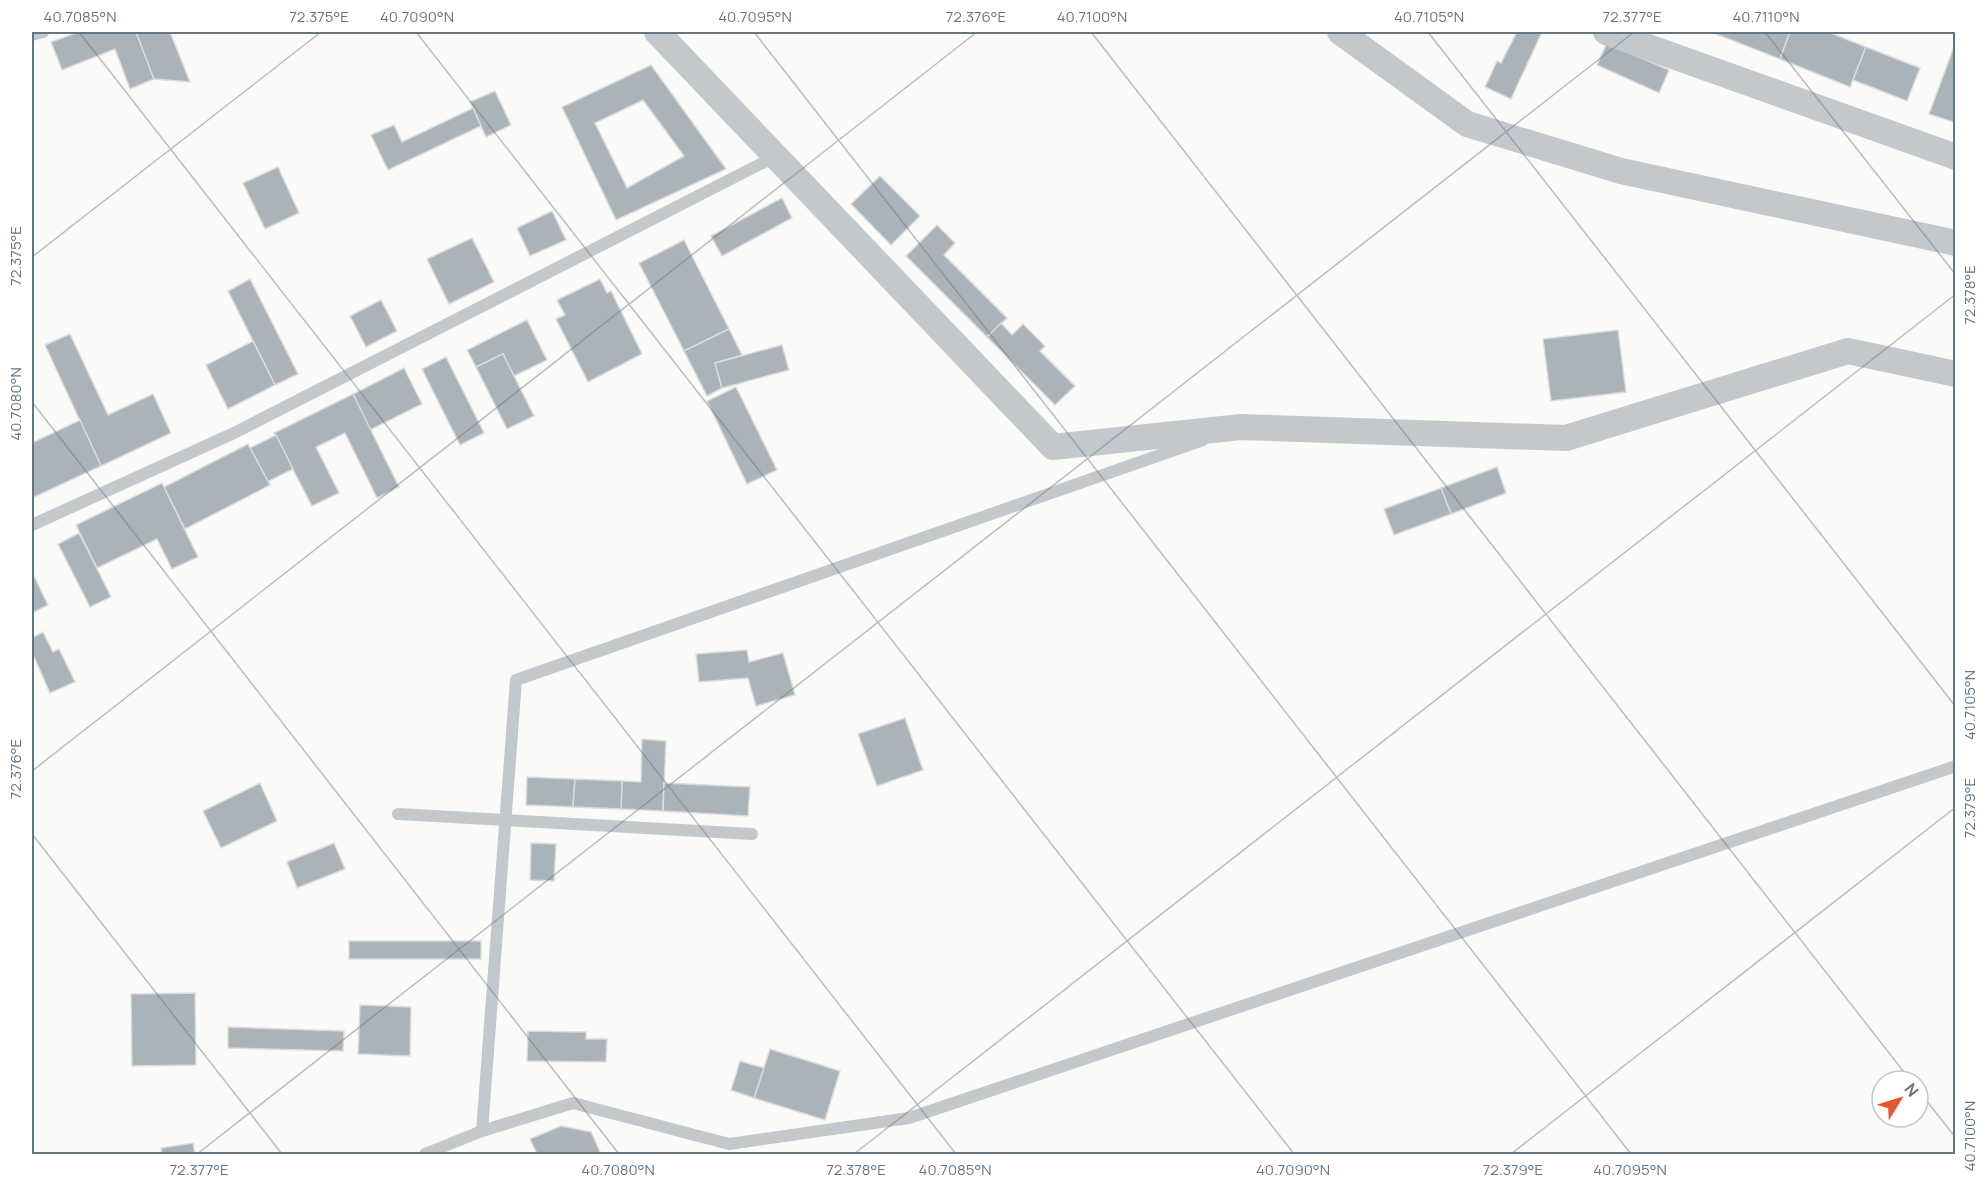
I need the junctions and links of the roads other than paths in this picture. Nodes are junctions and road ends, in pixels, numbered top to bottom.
1 (43, 32) edge
2 (657, 32) edge
3 (1340, 32) edge
4 (1606, 32) edge
5 (32, 35) edge
6 (776, 156) junction
7 (1956, 157) edge
8 (1956, 243) edge
9 (1956, 374) edge
10 (1241, 427) junction
11 (32, 525) edge
12 (1956, 766) edge
13 (398, 814) dead end
14 (505, 819) junction
15 (752, 834) dead end
16 (482, 1131) junction
17 (425, 1155) edge

1 - 5 lane
2 - 6 street
3 - 8 street
4 - 7 street
6 - 10 street
6 - 11 lane
9 - 10 street
10 - 14 lane
12 - 16 lane
13 - 14 lane
14 - 15 lane
14 - 16 lane
16 - 17 lane

